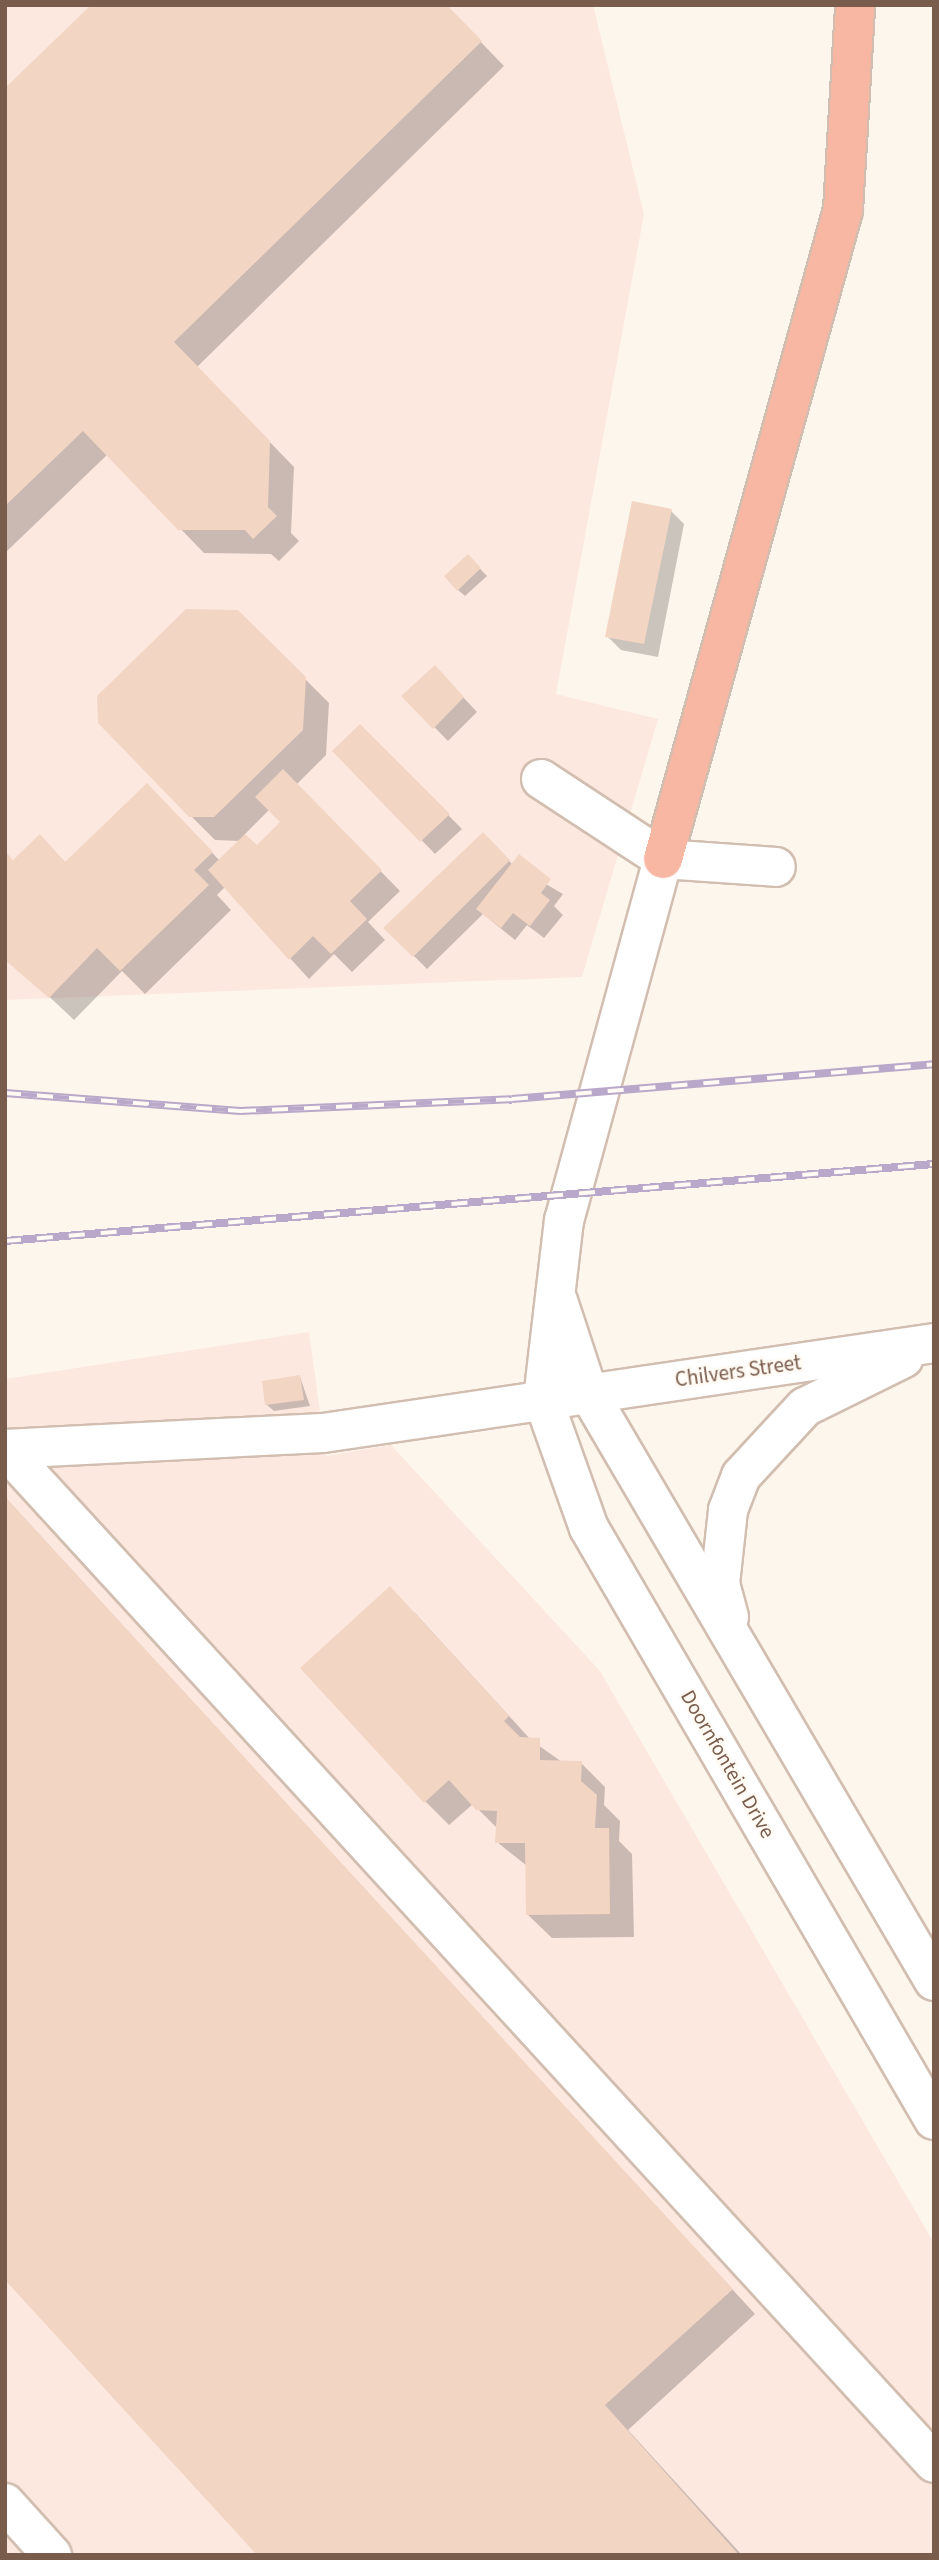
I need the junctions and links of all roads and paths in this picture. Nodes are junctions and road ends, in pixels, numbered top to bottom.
1 (855, 5) edge
2 (541, 779) dead end
3 (663, 859) junction
4 (776, 867) dead end
5 (553, 1286) junction
6 (934, 1343) edge
7 (588, 1392) junction
8 (543, 1399) junction
9 (737, 1643) junction
10 (934, 1981) edge
11 (934, 2120) edge
12 (934, 2463) edge
13 (5, 2503) edge
14 (52, 2555) edge

1 - 3 highway
2 - 3 street
3 - 4 street
3 - 5 street
5 - 7 street
5 - 8 street
6 - 7 street, Chilvers Street
6 - 9 street
7 - 8 street, Chilvers Street
7 - 9 street
8 - 11 street, Doornfontein Drive
8 - 12 street, Chilvers Street
9 - 10 street
13 - 14 street

